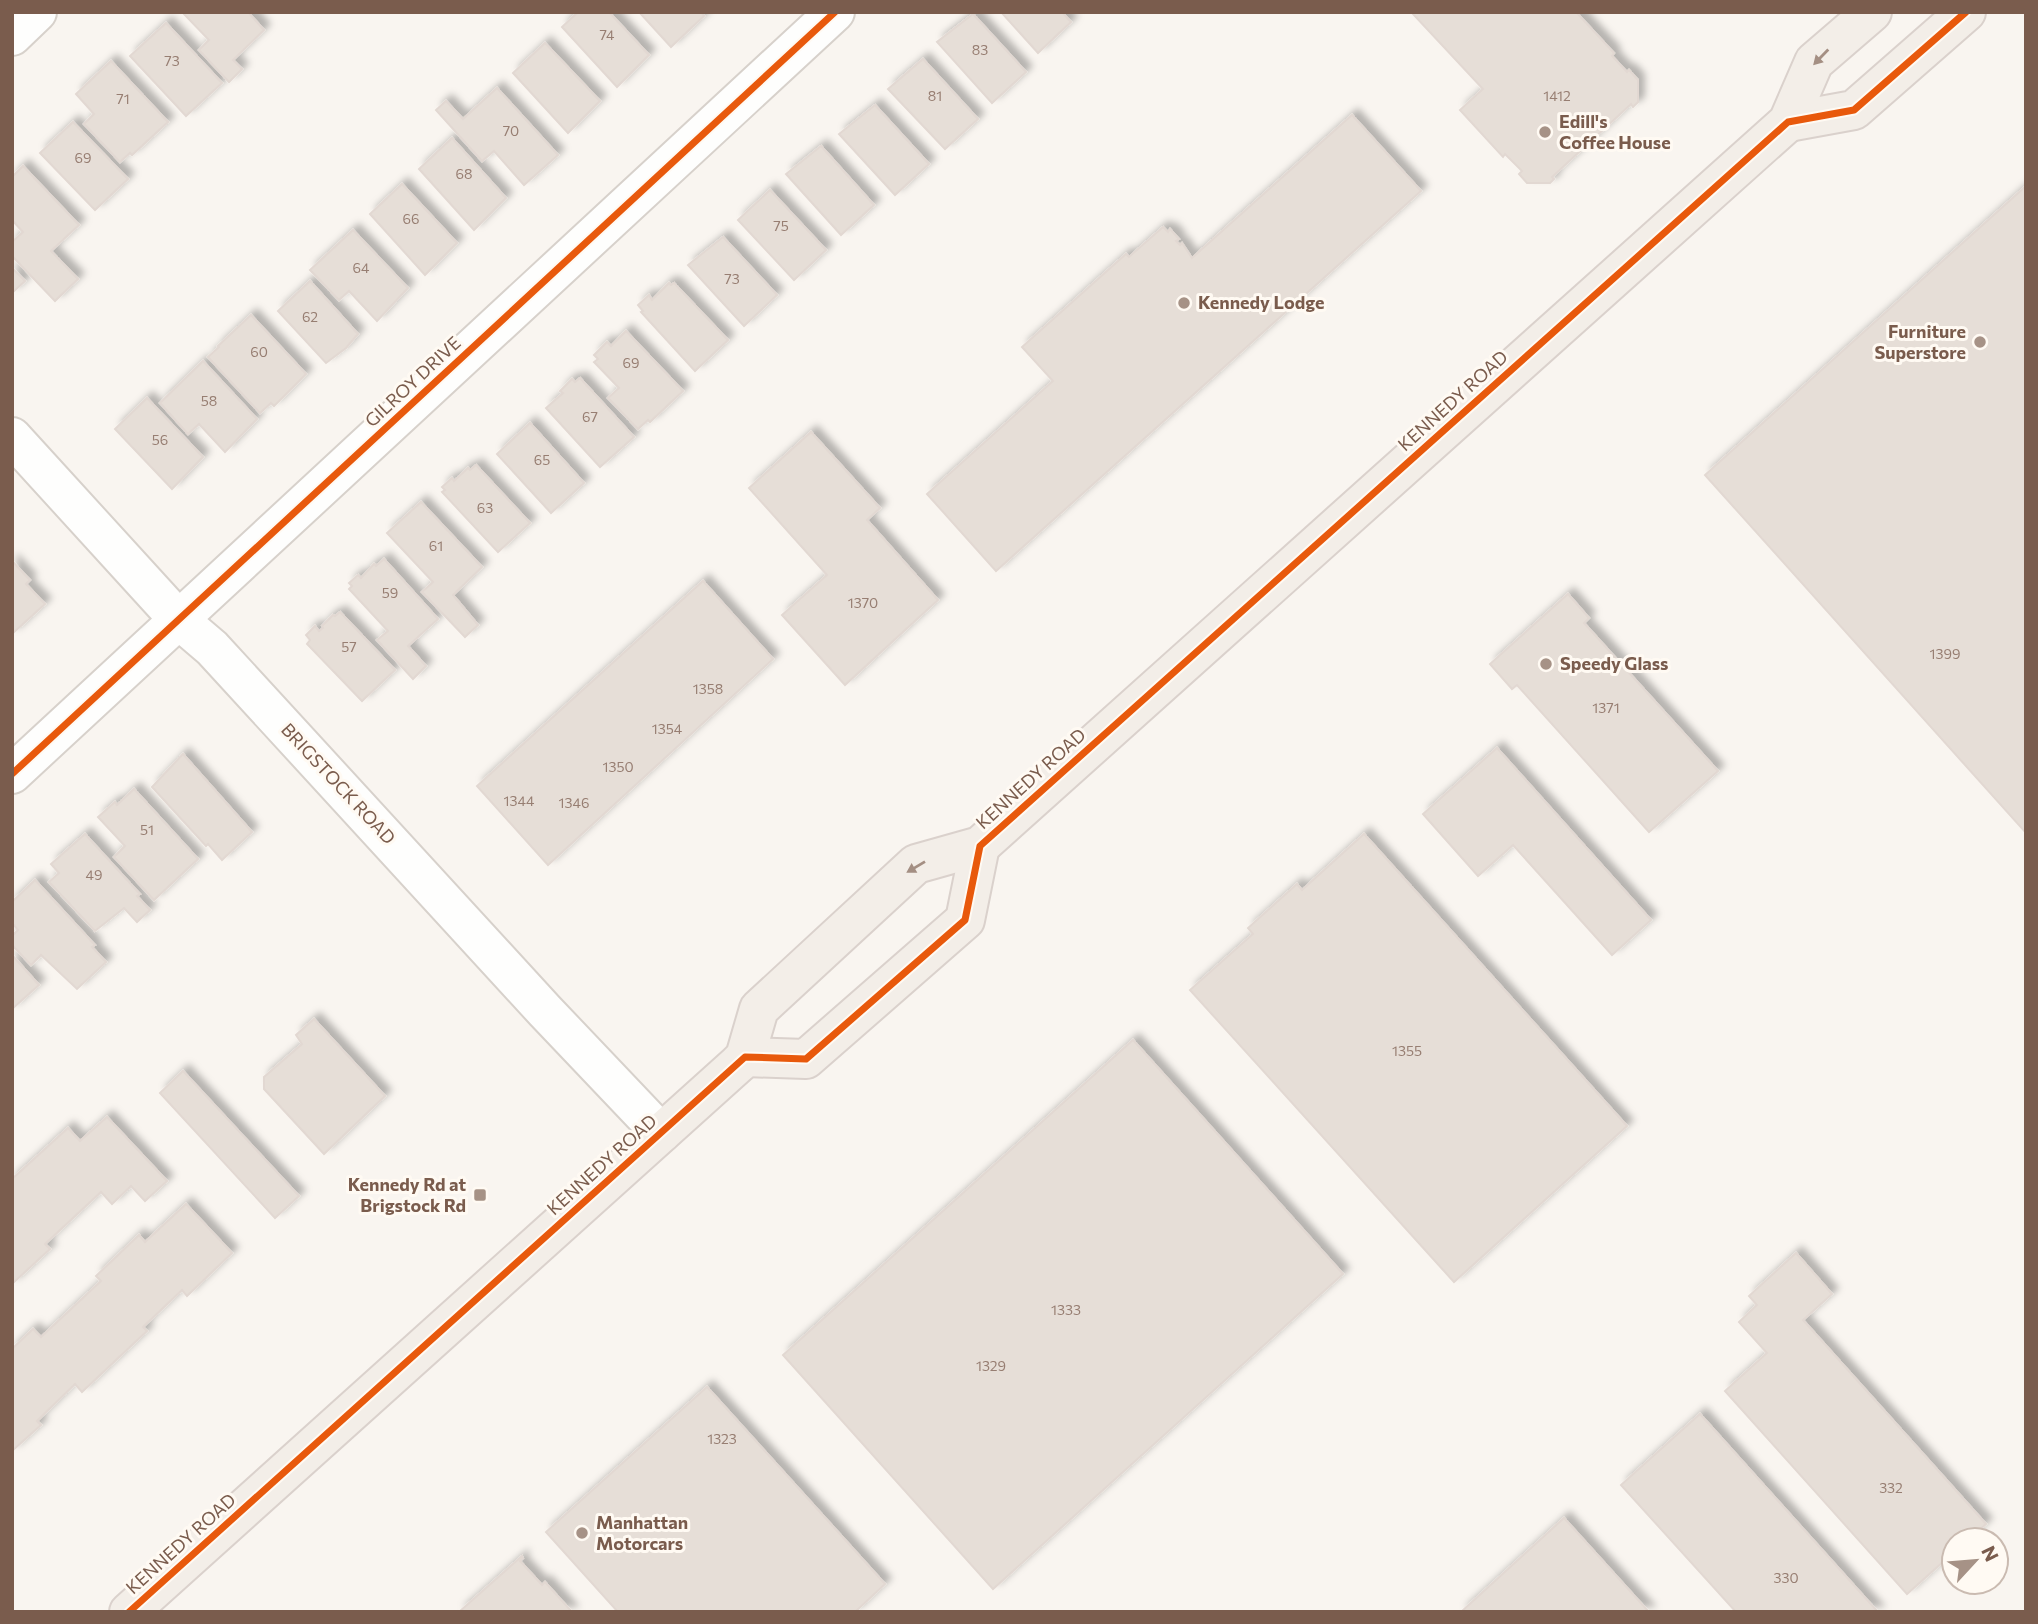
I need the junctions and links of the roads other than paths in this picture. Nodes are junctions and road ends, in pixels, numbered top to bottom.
1 (37, 12) edge
2 (835, 12) edge
3 (1872, 12) edge
4 (1966, 12) edge
5 (12, 36) edge
6 (1788, 122) junction
7 (12, 437) edge
8 (178, 619) junction
9 (12, 774) edge
10 (980, 846) junction
11 (745, 1057) junction
12 (661, 1133) junction
13 (129, 1612) edge

1 - 5 street
2 - 8 street, GILROY DRIVE
3 -> 6 main road, KENNEDY ROAD
4 - 6 main road
6 - 10 main road, KENNEDY ROAD
7 - 8 street, BRIGSTOCK ROAD
8 - 9 street, GILROY DRIVE
8 - 12 street, BRIGSTOCK ROAD
10 -> 11 main road, KENNEDY ROAD
10 - 11 main road, KENNEDY ROAD
11 - 12 main road, KENNEDY ROAD
12 - 13 main road, KENNEDY ROAD

